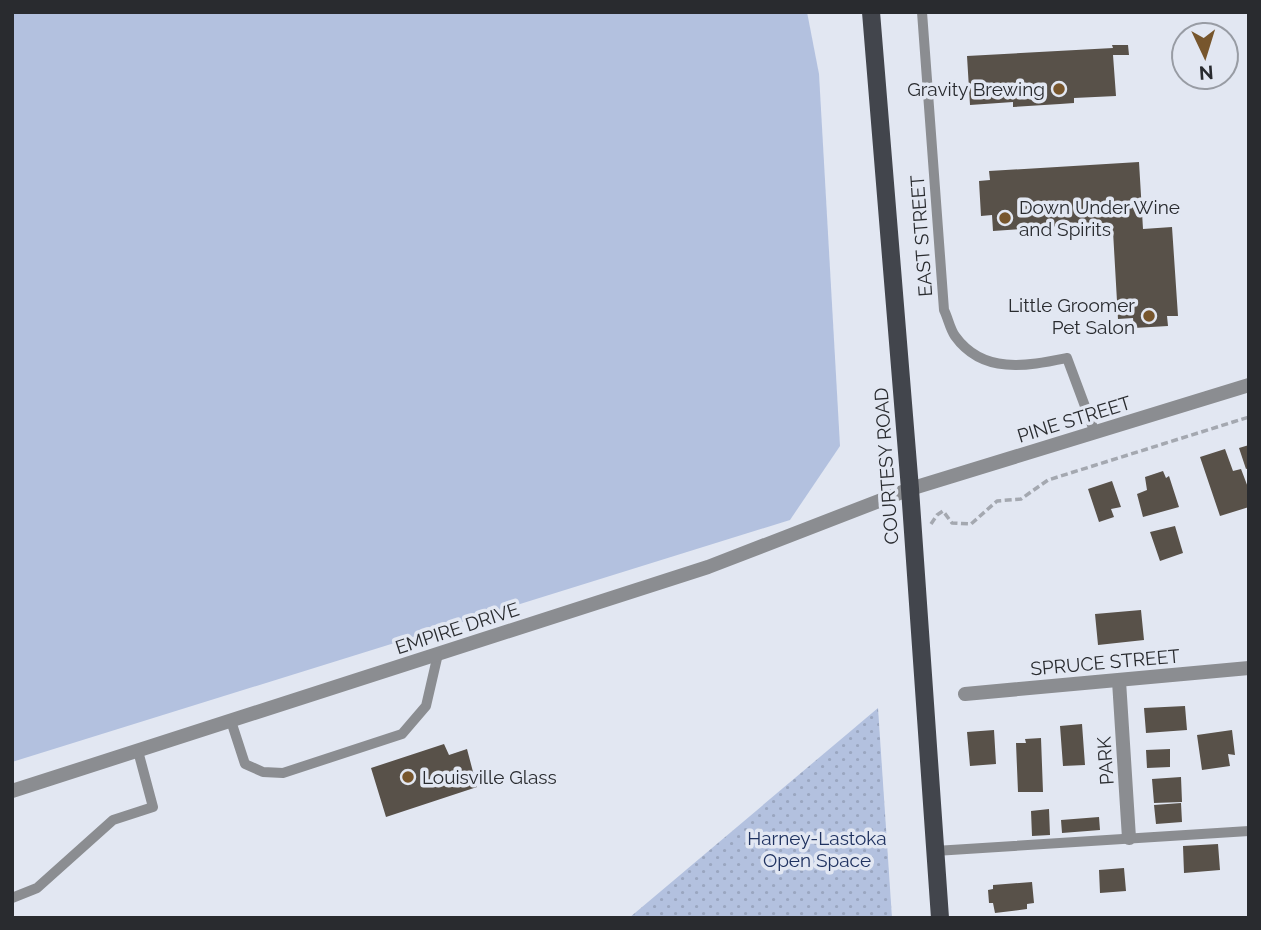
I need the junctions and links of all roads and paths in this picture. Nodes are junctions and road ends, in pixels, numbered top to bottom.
1 (871, 12) edge
2 (922, 12) edge
3 (1249, 385) edge
4 (1249, 417) edge
5 (1095, 433) junction
6 (909, 489) junction
7 (912, 528) junction
8 (438, 654) junction
9 (1249, 668) edge
10 (1119, 681) junction
11 (965, 694) dead end
12 (231, 721) junction
13 (138, 751) junction
14 (12, 791) edge
15 (1249, 831) edge
16 (1129, 838) junction
17 (935, 850) junction
18 (12, 898) edge
19 (940, 918) edge

1 - 6 main road, COURTESY ROAD
2 - 5 lane, EAST STREET
3 - 5 street, PINE STREET
4 - 7 path
5 - 6 street, PINE STREET
6 - 7 main road, COURTESY ROAD
6 - 8 street, EMPIRE DRIVE
7 - 17 main road, COURTESY ROAD
8 - 12 street, EMPIRE DRIVE
8 - 12 lane
9 - 10 street, SPRUCE STREET
10 - 11 street, SPRUCE STREET
10 - 16 street, PARK
12 - 13 street, EMPIRE DRIVE
13 - 14 street, EMPIRE DRIVE
13 - 18 lane
15 - 16 lane
16 - 17 lane
17 - 19 main road, COURTESY ROAD

